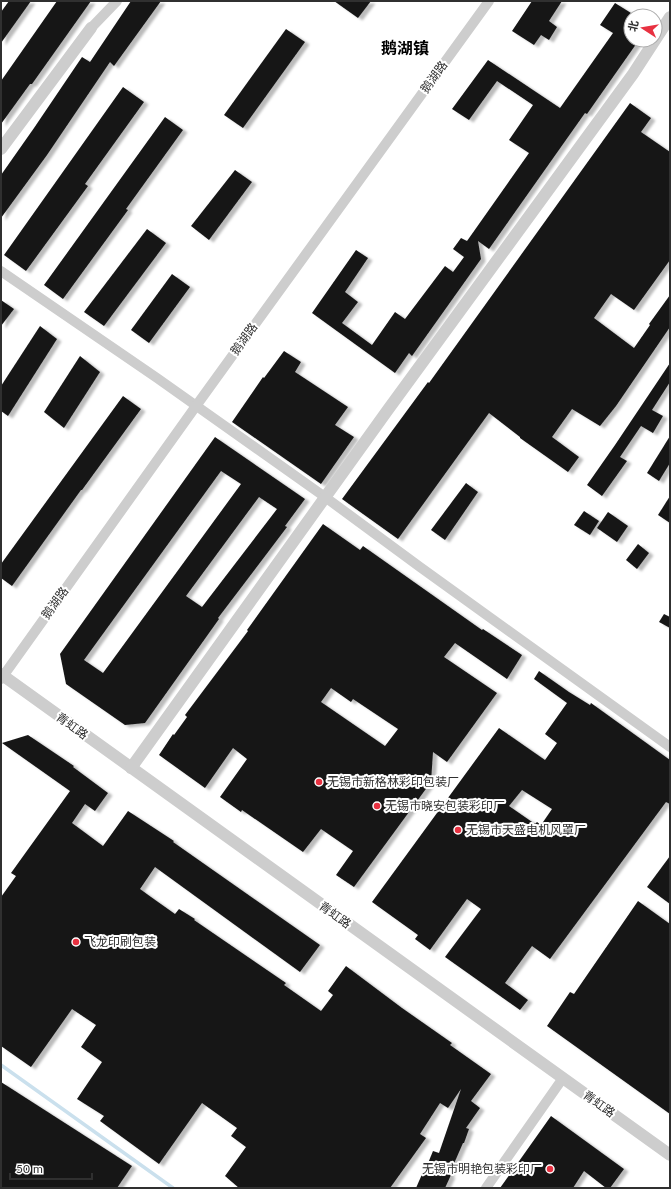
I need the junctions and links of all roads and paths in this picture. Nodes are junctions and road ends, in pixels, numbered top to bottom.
1 (117, 1) edge
2 (489, 1) edge
3 (670, 17) edge
4 (91, 28) joint
5 (1, 149) edge
6 (1, 271) edge
7 (196, 406) junction
8 (325, 497) junction
9 (2, 676) edge
10 (670, 747) edge
11 (130, 768) junction
12 (563, 1078) junction
13 (670, 1155) edge
14 (486, 1188) edge

1 - 4 street
2 - 7 street, 鹅湖路
3 - 8 street
4 - 5 street
6 - 7 street
7 - 8 street
7 - 9 street, 鹅湖路
8 - 10 street
8 - 11 street
9 - 11 street, 青虹路
11 - 12 street, 青虹路
12 - 13 street, 青虹路
12 - 14 street

